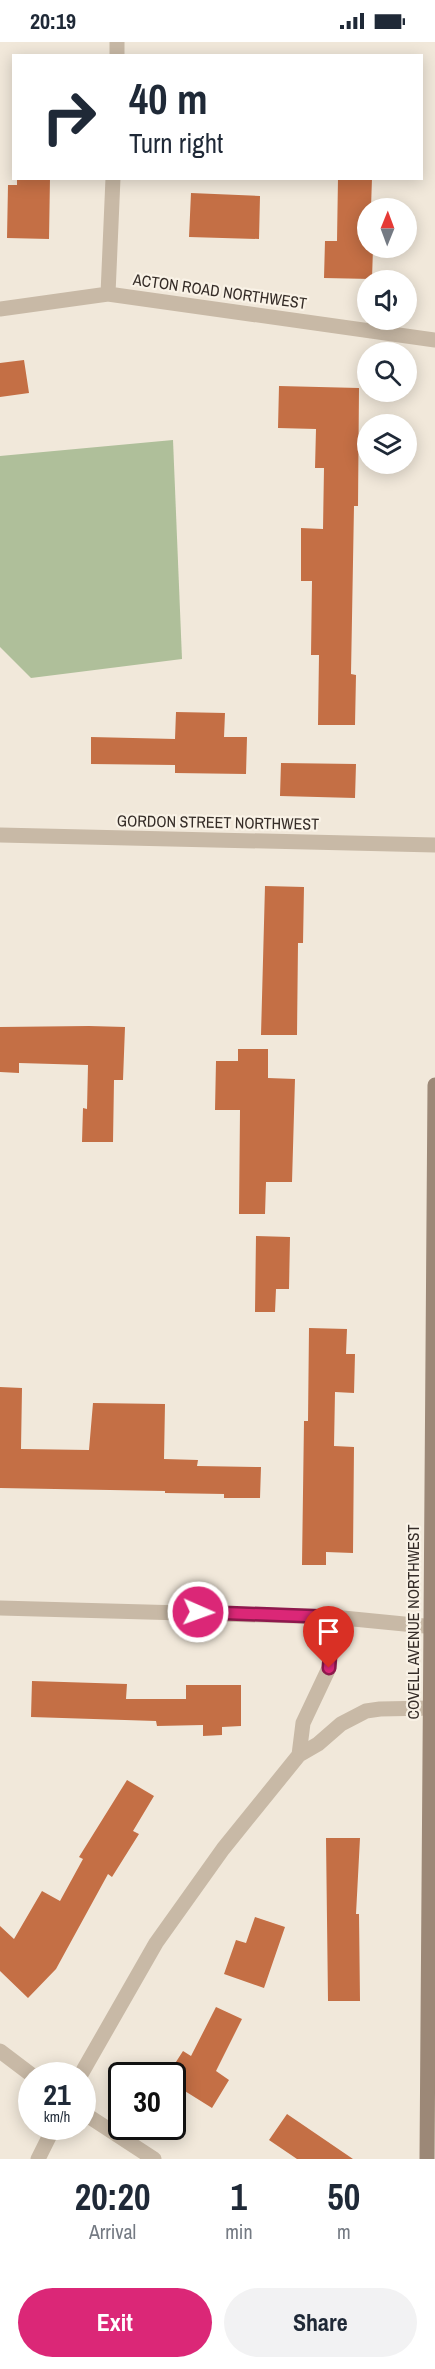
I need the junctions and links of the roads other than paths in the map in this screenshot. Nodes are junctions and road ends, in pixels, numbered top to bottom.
1 (113, 180) edge
2 (108, 294) junction
3 (0, 309) edge
4 (435, 339) edge
5 (0, 835) edge
6 (435, 845) edge
7 (435, 1085) edge
8 (0, 1608) edge
9 (333, 1617) junction
10 (433, 1627) edge
11 (431, 1708) junction
12 (299, 1755) junction
13 (0, 2051) edge
14 (88, 2062) edge
15 (18, 2065) edge
16 (96, 2121) edge
17 (48, 2140) edge
18 (38, 2159) edge
19 (154, 2159) edge
20 (427, 2159) edge

1 - 2 street
2 - 3 street, ACTON ROAD NORTHWEST
2 - 4 street, ACTON ROAD NORTHWEST
5 - 6 street, GORDON STREET NORTHWEST
7 - 10 street, COVELL AVENUE NORTHWEST
8 - 9 street
9 - 10 street
9 - 12 street
10 - 11 street, COVELL AVENUE NORTHWEST
11 - 12 street
11 - 20 street, COVELL AVENUE NORTHWEST
12 - 14 street
13 - 15 street
16 - 19 street
17 - 18 street

